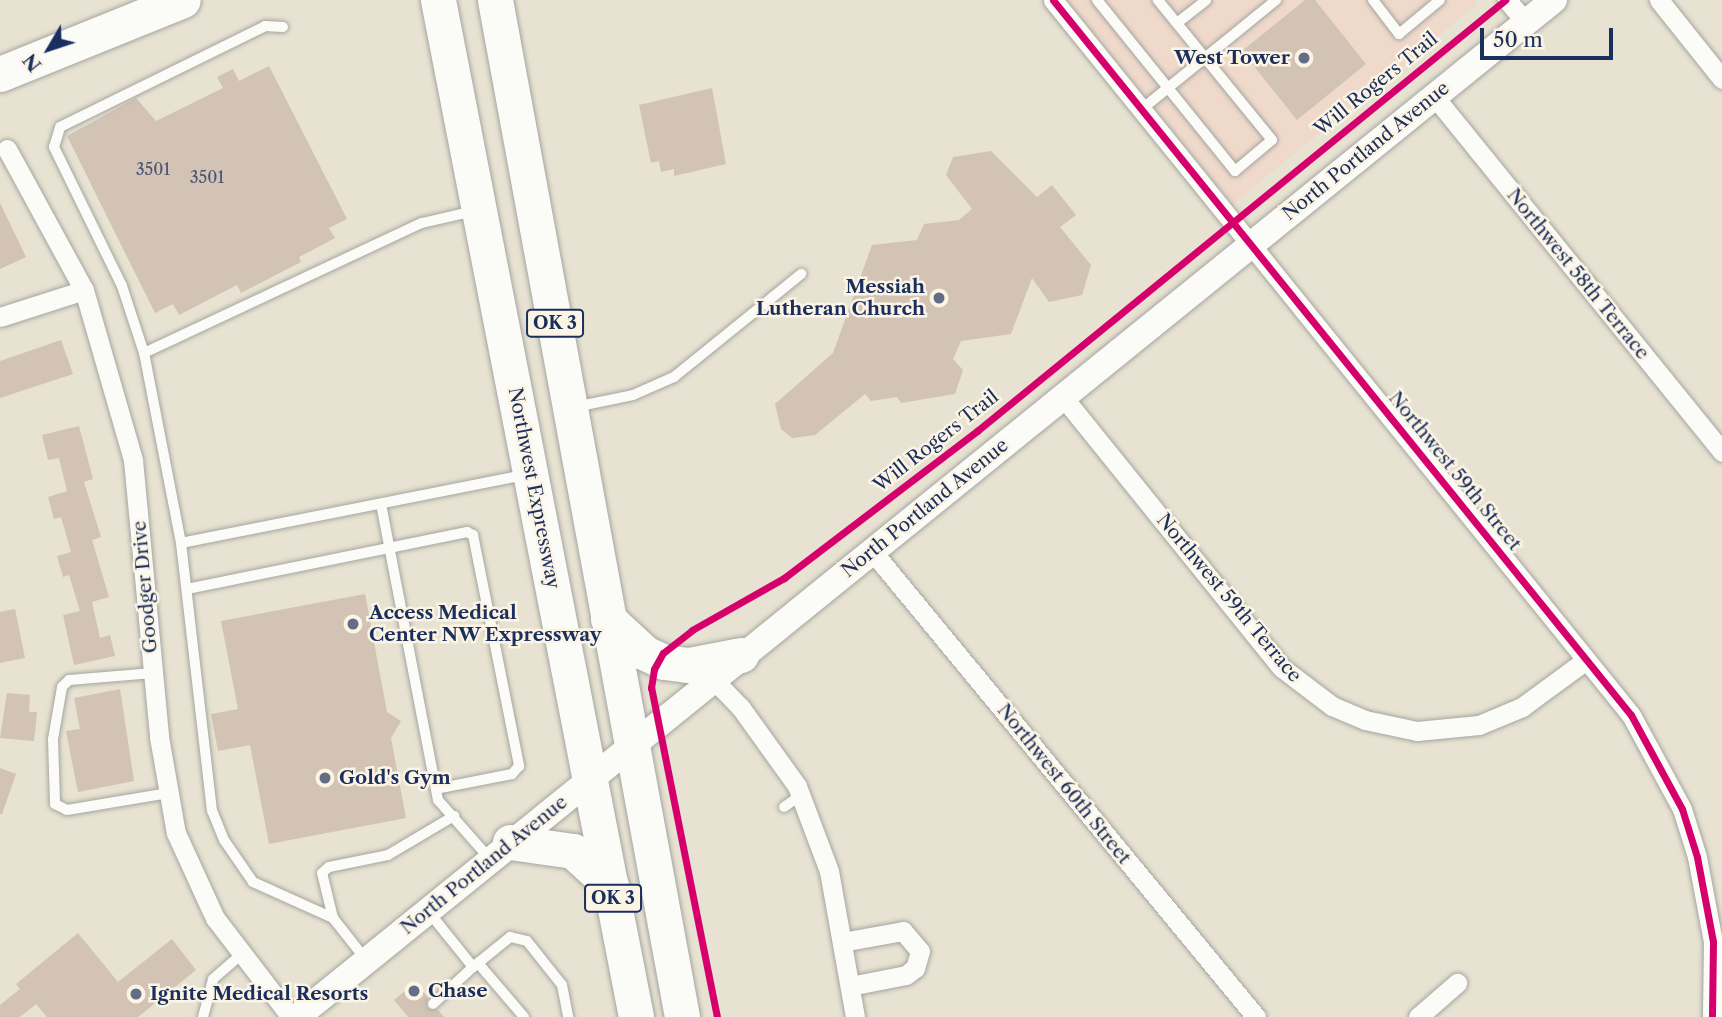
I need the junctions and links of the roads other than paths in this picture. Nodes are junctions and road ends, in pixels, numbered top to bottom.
1 (183, 0) edge
2 (417, 0) edge
3 (438, 0) edge
4 (495, 0) edge
5 (1053, 0) edge
6 (1097, 0) edge
7 (1158, 0) edge
8 (1206, 0) edge
9 (1276, 0) edge
10 (1373, 0) edge
11 (1440, 0) edge
12 (1507, 0) edge
13 (1554, 0) edge
14 (1659, 0) edge
15 (1177, 23) junction
16 (1525, 23) junction
17 (283, 27) dead end
18 (446, 39) junction
19 (1205, 57) junction
20 (0, 74) edge
21 (1722, 79) edge
22 (1168, 88) junction
23 (1434, 96) junction
24 (1142, 109) junction
25 (7, 149) dead end
26 (482, 210) junction
27 (1252, 244) junction
28 (801, 274) dead end
29 (84, 290) junction
30 (0, 317) edge
31 (144, 353) junction
32 (1063, 397) junction
33 (571, 408) junction
34 (1722, 452) edge
35 (531, 474) junction
36 (381, 504) junction
37 (181, 543) junction
38 (390, 548) junction
39 (873, 551) junction
40 (187, 589) junction
41 (608, 620) junction
42 (741, 655) junction
43 (1586, 660) junction
44 (153, 673) junction
45 (713, 679) junction
46 (630, 747) junction
47 (591, 779) junction
48 (436, 789) junction
49 (169, 793) junction
50 (800, 796) junction
51 (783, 807) dead end
52 (454, 816) junction
53 (500, 850) junction
54 (611, 886) junction
55 (1714, 895) edge
56 (428, 910) junction
57 (332, 918) junction
58 (842, 942) junction
59 (242, 954) junction
60 (368, 961) junction
61 (475, 965) junction
62 (1457, 984) dead end
63 (850, 986) junction
64 (433, 1003) dead end
65 (203, 1017) edge
66 (291, 1017) edge
67 (297, 1017) edge
68 (524, 1017) edge
69 (568, 1017) edge
70 (636, 1017) edge
71 (682, 1017) edge
72 (855, 1017) edge
73 (1256, 1017) edge
74 (1418, 1017) edge
75 (1712, 1017) edge

1 - 20 highway
2 - 18 highway
3 - 18 highway, Northwest Expressway / OK 3
4 - 33 highway, OK 3
5 - 24 street, Northwest 59th Street
6 - 22 lane
7 - 15 lane
8 - 15 lane
9 - 19 lane
10 - 11 lane
12 - 16 street
13 - 16 main road, North Portland Avenue
14 - 21 street
15 - 19 lane
16 - 23 main road, North Portland Avenue
17 - 31 lane
18 - 26 highway, Northwest Expressway / OK 3
19 - 22 lane
19 - 22 lane
22 - 24 lane
23 - 27 main road, North Portland Avenue
23 - 34 street, Northwest 58th Terrace
24 - 27 street, Northwest 59th Street
25 - 29 street, Goodger Drive
26 - 31 lane
26 - 35 highway, Northwest Expressway / OK 3
27 - 32 main road, North Portland Avenue
27 - 43 street, Northwest 59th Street
28 - 33 lane
29 - 30 street
29 - 44 street, Goodger Drive
31 - 37 lane
32 - 39 main road, North Portland Avenue
32 - 43 street, Northwest 59th Terrace
33 - 41 highway, OK 3
35 - 36 lane
35 - 47 highway, Northwest Expressway / OK 3
36 - 37 lane
36 - 38 lane
37 - 40 lane
38 - 40 lane
38 - 48 lane
38 - 48 lane
39 - 42 main road, North Portland Avenue
39 - 73 street, Northwest 60th Street
40 - 57 lane
41 - 42 highway
41 - 46 highway, OK 3
42 - 45 main road, North Portland Avenue
43 - 55 street, Northwest 59th Street
44 - 49 street, Goodger Drive
44 - 49 lane
45 - 46 main road, North Portland Avenue
45 - 50 street
46 - 47 main road, North Portland Avenue
46 - 71 highway, OK 3
47 - 53 main road, North Portland Avenue
47 - 54 highway, Northwest Expressway / OK 3
48 - 52 lane
49 - 59 street, Goodger Drive
50 - 51 lane
50 - 58 street
52 - 53 lane
52 - 57 lane
53 - 54 highway
53 - 56 main road, North Portland Avenue
54 - 70 highway, Northwest Expressway / OK 3
55 - 75 street, Northwest 59th Street
56 - 60 main road, North Portland Avenue
56 - 61 lane
57 - 60 lane
58 - 63 street
58 - 63 street
59 - 65 lane
59 - 66 street, Goodger Drive
60 - 67 main road, North Portland Avenue
61 - 64 lane
61 - 68 lane
61 - 69 lane
62 - 74 street
63 - 72 street

